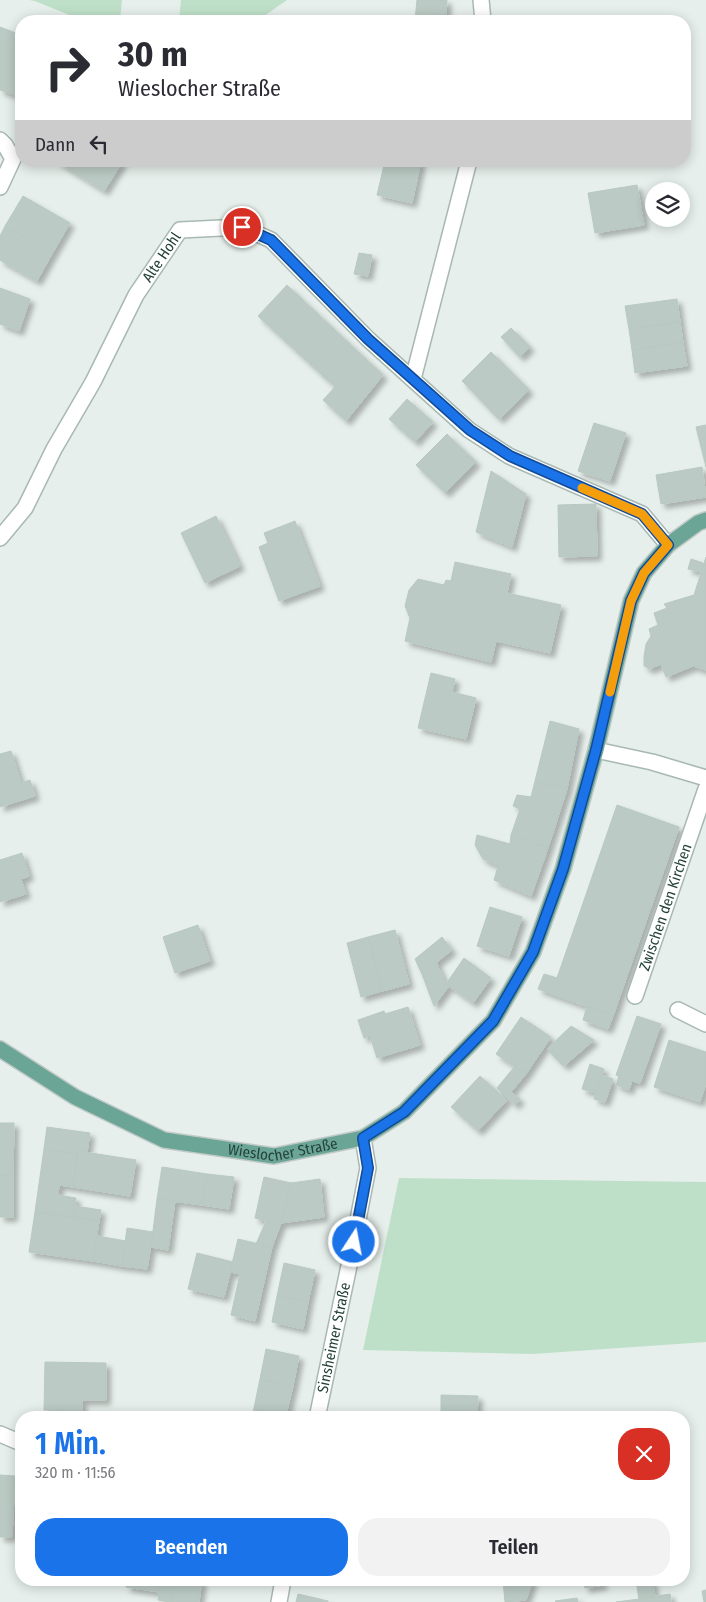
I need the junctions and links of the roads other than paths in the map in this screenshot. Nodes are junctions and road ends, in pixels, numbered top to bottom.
1 (481, 0) edge
2 (482, 15) edge
3 (0, 140) edge
4 (15, 152) edge
5 (15, 157) edge
6 (467, 167) edge
7 (0, 187) edge
8 (413, 379) junction
9 (706, 520) edge
10 (0, 538) edge
11 (668, 545) junction
12 (596, 750) junction
13 (706, 778) edge
14 (706, 789) edge
15 (635, 996) dead end
16 (678, 1010) dead end
17 (706, 1024) edge
18 (0, 1049) edge
19 (363, 1138) junction
20 (318, 1411) edge
21 (0, 1434) edge
22 (15, 1440) edge
23 (283, 1586) edge
24 (279, 1602) edge

1 - 2 street
3 - 4 street
5 - 7 street
6 - 8 street
8 - 10 street, Alte Hohl
8 - 11 street, Alte Hohl
9 - 11 main road, Wieslocher Straße
11 - 12 main road, Wieslocher Straße
12 - 13 street
12 - 19 main road, Wieslocher Straße
14 - 15 street, Zwischen den Kirchen
16 - 17 street
18 - 19 main road, Wieslocher Straße
19 - 20 street, Sinsheimer Straße
21 - 22 street
23 - 24 street

